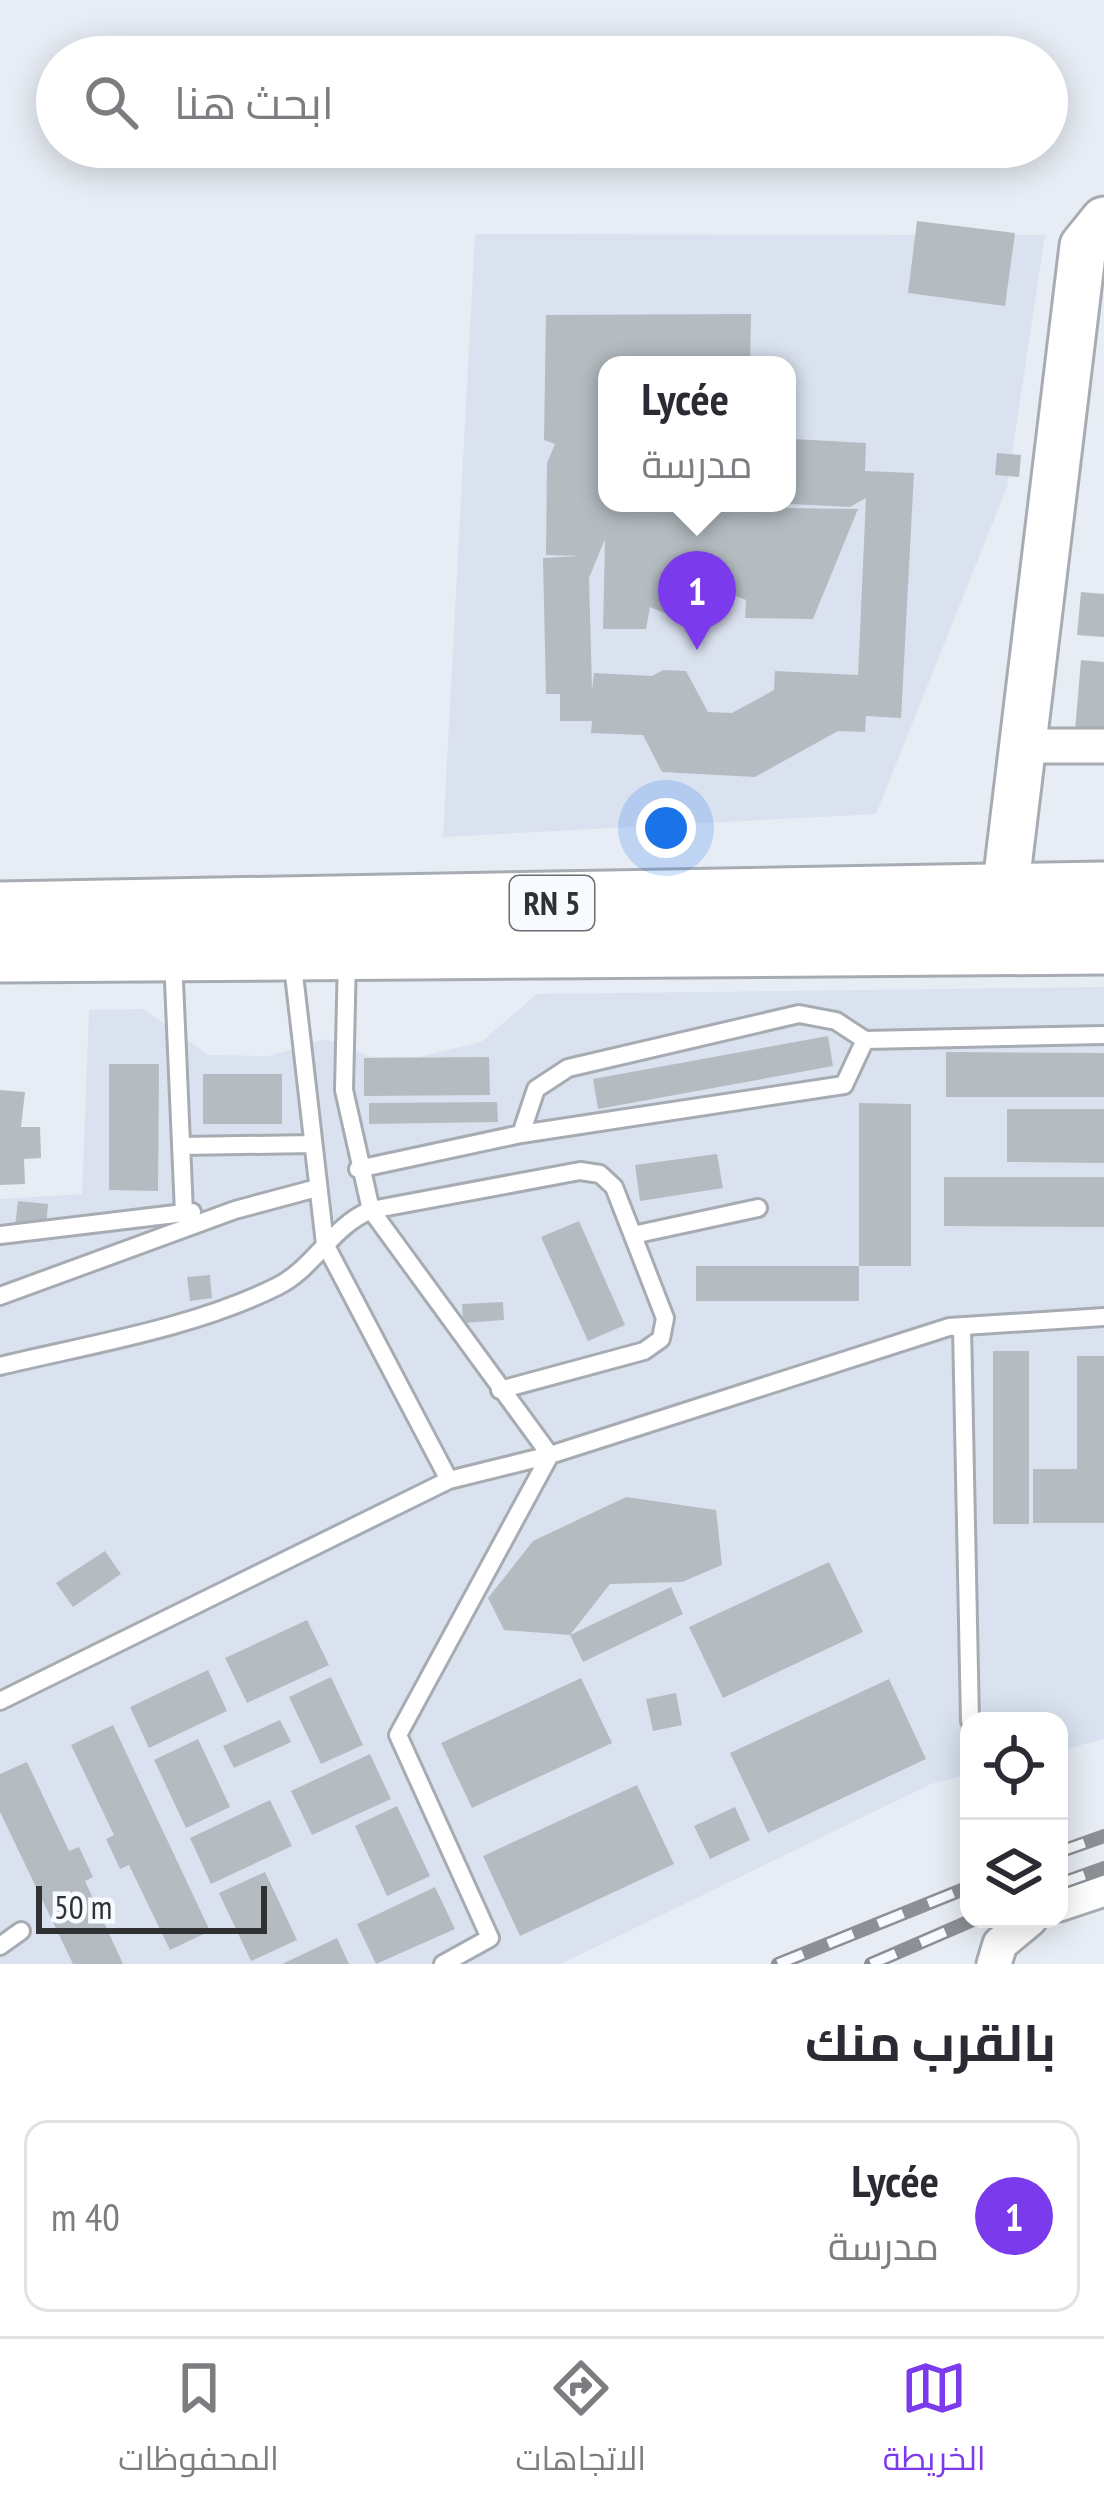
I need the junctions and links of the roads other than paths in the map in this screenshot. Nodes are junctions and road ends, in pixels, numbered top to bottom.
1 (1104, 220) edge
2 (1090, 300) edge
3 (1022, 746) junction
4 (1104, 746) edge
5 (1104, 891) edge
6 (1005, 892) junction
7 (0, 911) edge
8 (1104, 945) edge
9 (291, 950) junction
10 (348, 950) junction
11 (172, 951) junction
12 (0, 953) edge
13 (1104, 1036) edge
14 (865, 1040) junction
15 (521, 1134) junction
16 (313, 1144) junction
17 (182, 1146) junction
18 (358, 1169) junction
19 (317, 1188) junction
20 (758, 1208) dead end
21 (235, 1210) junction
22 (371, 1210) junction
23 (184, 1213) junction
24 (634, 1234) junction
25 (0, 1235) edge
26 (325, 1244) junction
27 (0, 1296) edge
28 (1104, 1317) edge
29 (962, 1327) junction
30 (0, 1366) edge
31 (500, 1390) junction
32 (550, 1455) junction
33 (449, 1480) junction
34 (0, 1701) edge
35 (970, 1712) edge
36 (1104, 1889) edge
37 (1068, 1901) edge
38 (1019, 1928) edge
39 (21, 1931) dead end
40 (0, 1946) edge
41 (443, 1964) edge
42 (994, 1964) edge

1 - 2 street
2 - 3 street
3 - 4 street
3 - 6 street
5 - 6 highway, RN 5
6 - 7 highway, RN 5
8 - 10 highway, RN 5
9 - 10 highway, RN 5
9 - 11 highway, RN 5
9 - 16 lane
10 - 18 lane
11 - 12 highway, RN 5
11 - 17 lane
13 - 14 lane
14 - 15 lane
14 - 15 lane
15 - 18 lane
16 - 17 lane
16 - 19 lane
17 - 23 lane
18 - 22 lane
19 - 21 lane
19 - 26 lane
20 - 24 lane
21 - 23 lane
21 - 27 lane
22 - 24 lane
22 - 26 lane
22 - 31 lane
23 - 25 lane
24 - 31 lane
26 - 30 lane
26 - 33 lane
28 - 29 lane
29 - 32 lane
29 - 35 lane
31 - 32 lane
32 - 33 lane
32 - 41 lane
33 - 34 lane
36 - 37 street
38 - 42 street
39 - 40 lane

